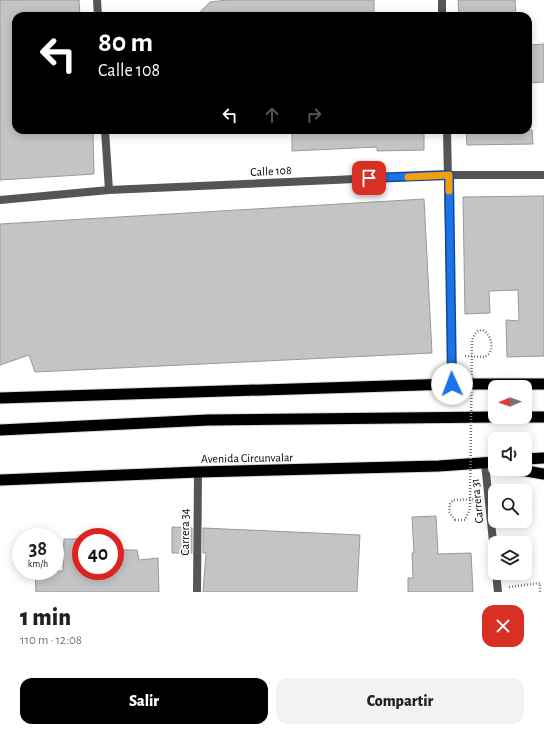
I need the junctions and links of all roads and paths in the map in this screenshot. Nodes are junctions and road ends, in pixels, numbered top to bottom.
1 (97, 0) edge
2 (442, 0) edge
3 (98, 12) edge
4 (442, 12) edge
5 (105, 134) edge
6 (447, 134) edge
7 (449, 175) junction
8 (544, 175) edge
9 (108, 190) junction
10 (0, 200) edge
11 (451, 354) junction
12 (472, 356) edge
13 (472, 356) edge
14 (472, 356) edge
15 (472, 356) edge
16 (452, 384) junction
17 (544, 384) edge
18 (0, 398) edge
19 (488, 417) edge
20 (532, 417) edge
21 (544, 417) edge
22 (0, 430) edge
23 (544, 458) edge
24 (532, 459) edge
25 (488, 463) edge
26 (198, 472) junction
27 (532, 472) edge
28 (544, 474) edge
29 (0, 480) edge
30 (470, 499) edge
31 (470, 499) edge
32 (470, 499) edge
33 (470, 499) edge
34 (488, 499) edge
35 (497, 580) edge
36 (498, 590) edge
37 (197, 592) edge
38 (540, 592) edge

1 - 3 street
2 - 4 street
5 - 9 street
6 - 7 street
7 - 8 street, Calle 108
7 - 9 street, Calle 108
7 - 11 street
9 - 10 street, Calle 108
11 - 12 path, bridge
11 - 16 street
13 - 14 path, bridge
15 - 30 path, bridge
16 - 17 highway
16 - 18 highway
19 - 22 highway
20 - 21 highway
23 - 24 highway
25 - 26 highway, Avenida Circunvalar
26 - 29 highway, Avenida Circunvalar
26 - 37 street, Carrera 34
27 - 28 highway
31 - 32 path, bridge
33 - 34 path, bridge
35 - 36 street
36 - 38 path

